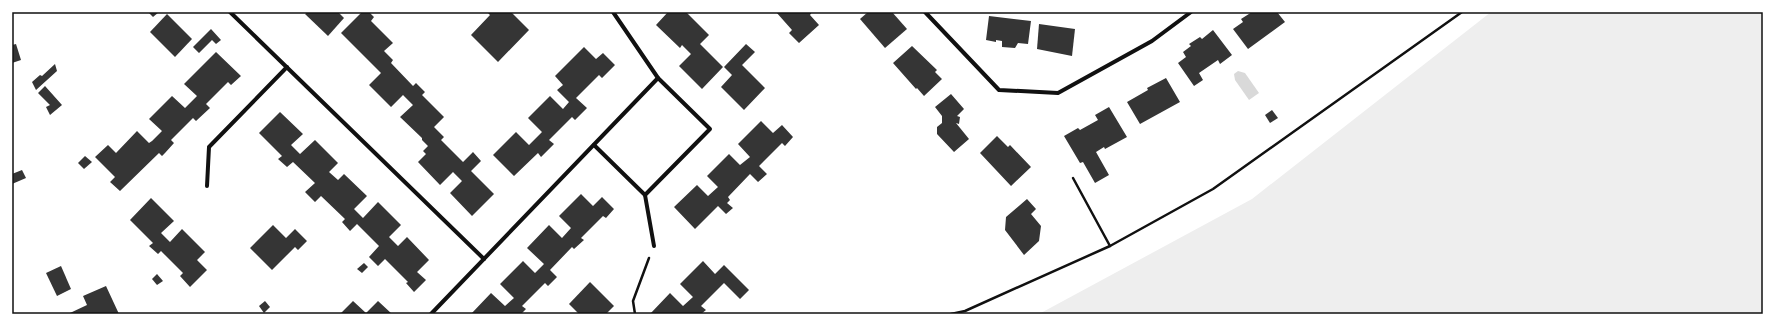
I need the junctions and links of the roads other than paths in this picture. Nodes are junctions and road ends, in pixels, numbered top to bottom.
1 (230, 12) edge
2 (612, 12) edge
3 (925, 12) edge
4 (1191, 12) edge
5 (287, 67) junction
6 (658, 78) junction
7 (594, 145) junction
8 (207, 186) dead end
9 (646, 195) junction
10 (654, 246) road end
11 (484, 259) junction
12 (431, 314) edge

1 - 5 street
2 - 6 street
3 - 4 street
5 - 8 street
5 - 11 street
6 - 7 street
6 - 9 street
7 - 9 street
7 - 11 street
9 - 10 street
11 - 12 street

